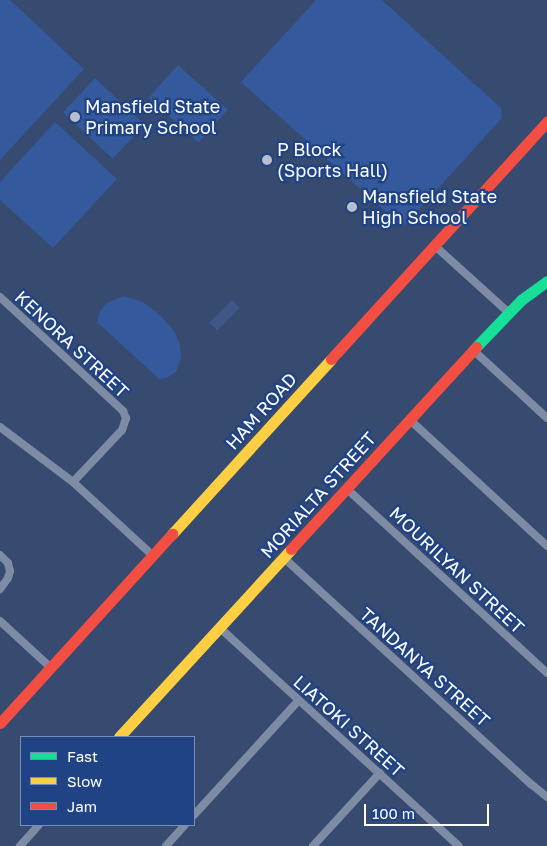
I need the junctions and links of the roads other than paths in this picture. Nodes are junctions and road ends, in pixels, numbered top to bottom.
1 (547, 122) edge
2 (434, 246) junction
3 (545, 285) edge
4 (0, 298) edge
5 (508, 312) junction
6 (473, 350) junction
7 (547, 418) edge
8 (410, 420) junction
9 (0, 427) edge
10 (73, 482) junction
11 (347, 489) junction
12 (547, 546) edge
13 (0, 555) edge
14 (152, 556) junction
15 (284, 558) junction
16 (0, 589) edge
17 (0, 621) edge
18 (220, 628) junction
19 (50, 667) junction
20 (547, 673) edge
21 (298, 701) junction
22 (0, 722) edge
23 (120, 736) edge
24 (380, 773) junction
25 (547, 797) edge
26 (195, 815) edge
27 (38, 826) edge
28 (184, 826) edge
29 (20, 846) edge
30 (166, 846) edge
31 (313, 846) edge
32 (459, 846) edge

1 - 2 street, HAM ROAD
2 - 5 street
2 - 14 street, HAM ROAD
3 - 5 street, MORIALTA STREET
4 - 10 street, KENORA STREET
5 - 6 street, MORIALTA STREET
6 - 7 street
6 - 8 street, MORIALTA STREET
8 - 11 street, MORIALTA STREET
8 - 12 street
9 - 10 street
10 - 14 street
11 - 15 street, MORIALTA STREET
11 - 20 street, MOURILYAN STREET
13 - 16 street
14 - 19 street, HAM ROAD
15 - 18 street, MORIALTA STREET
15 - 25 street, TANDANYA STREET
17 - 19 street
18 - 21 street, LIATOKI STREET
18 - 23 street, MORIALTA STREET
19 - 22 street, HAM ROAD
21 - 24 street, LIATOKI STREET
21 - 26 street
24 - 31 street
24 - 32 street, LIATOKI STREET
27 - 29 street
28 - 30 street

